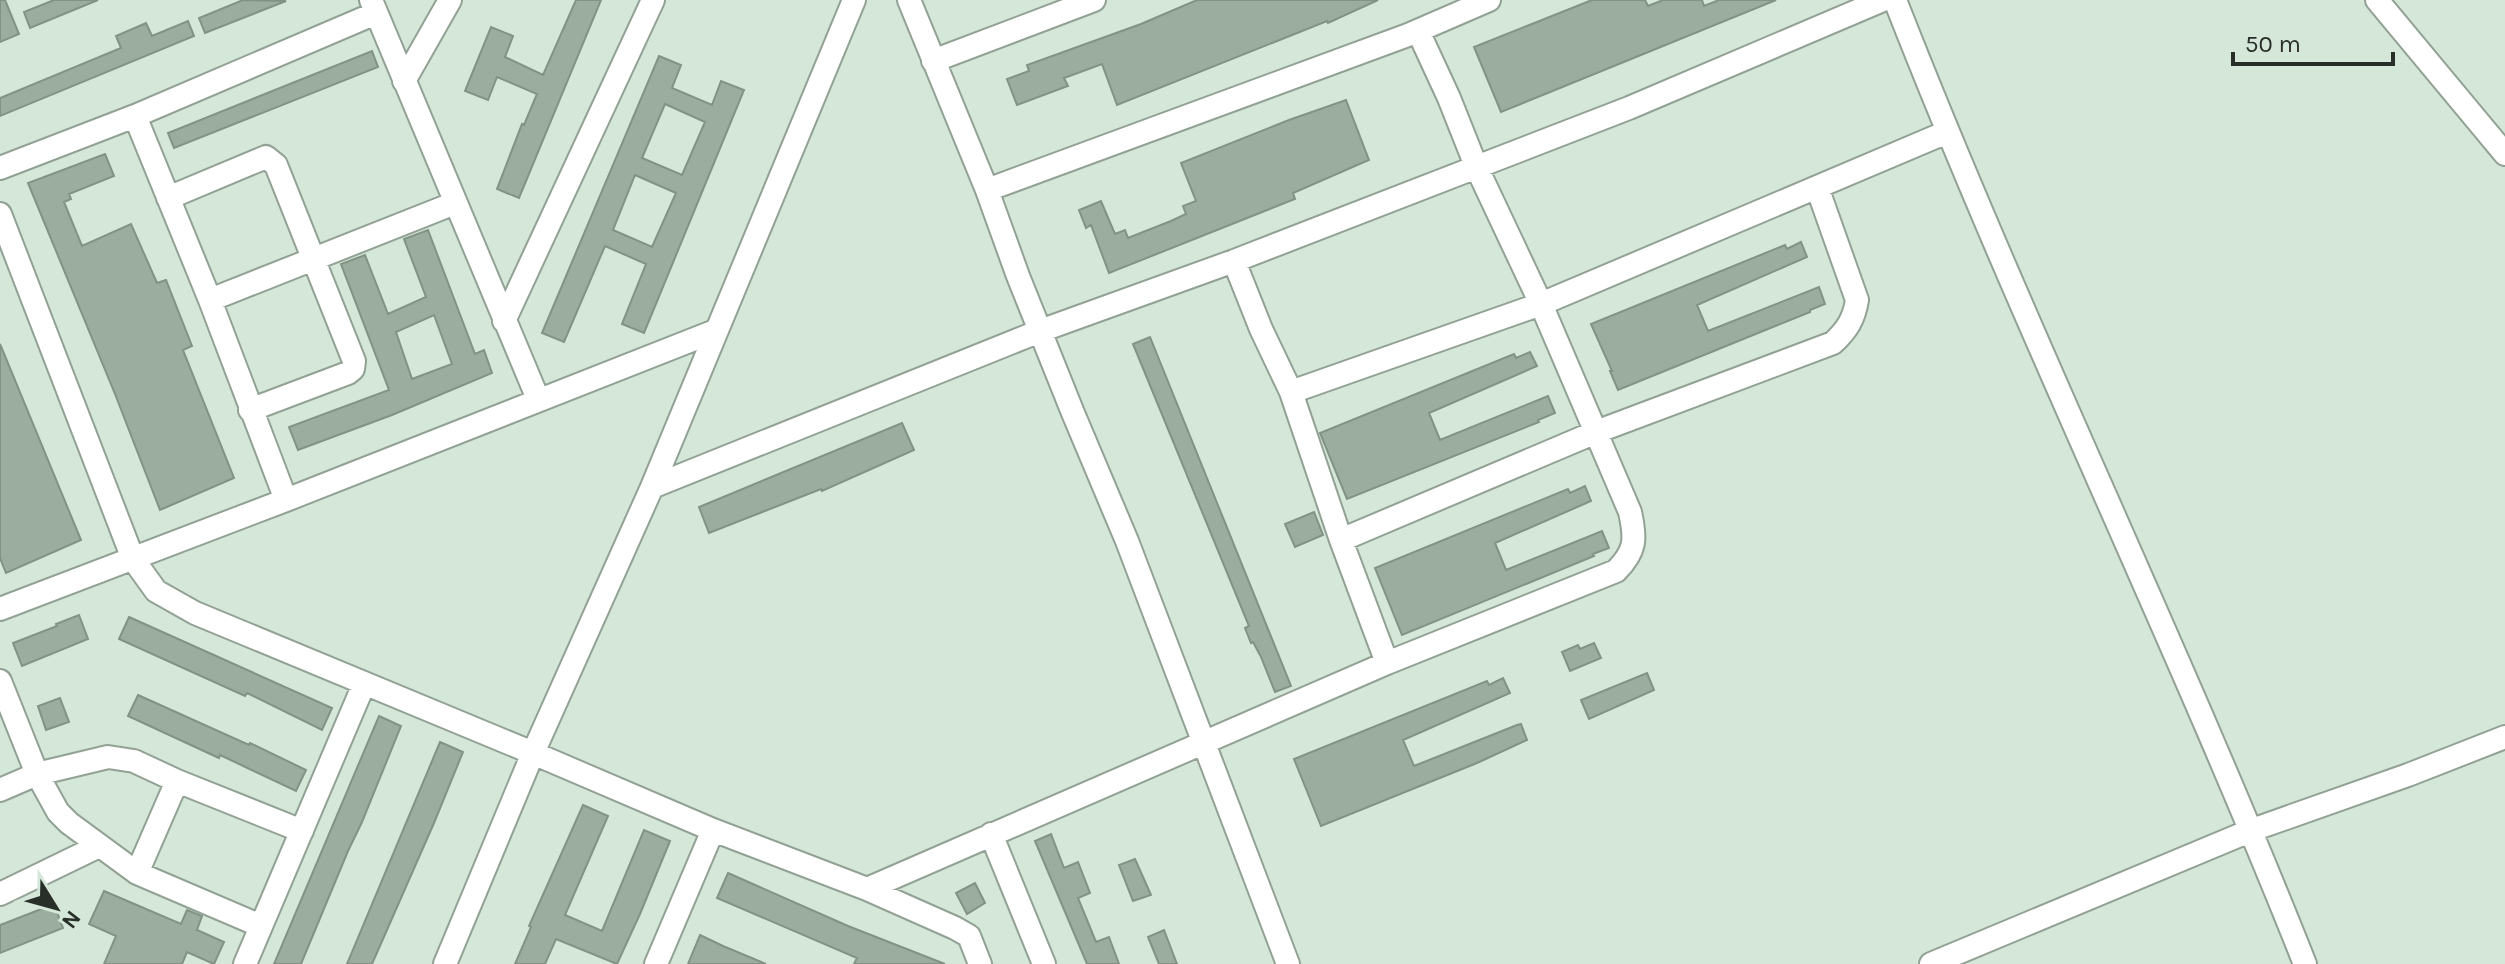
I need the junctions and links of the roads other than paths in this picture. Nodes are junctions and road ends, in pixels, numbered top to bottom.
1 (450, 0) edge
2 (653, 0) edge
3 (854, 0) edge
4 (909, 0) edge
5 (1094, 0) edge
6 (1489, 0) edge
7 (1883, 0) edge
8 (1895, 0) edge
9 (2377, 0) edge
10 (1460, 5) edge
11 (373, 6) edge
12 (1418, 31) junction
13 (933, 61) junction
14 (404, 81) junction
15 (135, 116) junction
16 (1947, 132) junction
17 (2505, 154) edge
18 (1476, 166) junction
19 (0, 168) edge
20 (1817, 187) junction
21 (987, 190) junction
22 (168, 198) junction
23 (455, 203) junction
24 (0, 214) edge
25 (313, 259) junction
26 (1234, 261) junction
27 (210, 300) junction
28 (1541, 304) junction
29 (504, 321) junction
30 (715, 331) junction
31 (1040, 331) junction
32 (1291, 392) junction
33 (538, 399) junction
34 (250, 410) junction
35 (1596, 432) junction
36 (652, 487) junction
37 (286, 500) junction
38 (1341, 540) junction
39 (133, 559) junction
40 (0, 609) edge
41 (1387, 663) junction
42 (0, 681) edge
43 (364, 684) junction
44 (2505, 737) edge
45 (1203, 743) junction
46 (533, 753) junction
47 (37, 774) junction
48 (177, 781) junction
49 (0, 790) edge
50 (713, 830) junction
51 (2252, 830) junction
52 (302, 831) junction
53 (991, 834) junction
54 (99, 846) junction
55 (137, 873) junction
56 (867, 889) junction
57 (0, 894) edge
58 (261, 926) junction
59 (245, 964) edge
60 (445, 964) edge
61 (656, 964) edge
62 (980, 964) edge
63 (1044, 964) edge
64 (1288, 964) edge
65 (1931, 964) edge
66 (2305, 964) edge

1 - 14 street
2 - 29 street
3 - 30 street
4 - 13 street
5 - 13 street
6 - 10 street
7 - 18 street
8 - 16 street
9 - 17 street
10 - 12 street
11 - 14 street
11 - 15 street
12 - 18 street
12 - 21 street
13 - 21 street
14 - 23 street
15 - 19 street
15 - 22 street
16 - 20 street
16 - 51 street
18 - 26 street
18 - 28 street
20 - 28 street
20 - 35 street
21 - 31 street
22 - 25 street
22 - 27 street
23 - 25 street
23 - 29 street
24 - 39 street
25 - 27 street
25 - 34 street
26 - 31 street
26 - 32 street
27 - 34 street
28 - 32 street
28 - 35 street
29 - 33 street
30 - 33 street
30 - 36 street
31 - 36 street
31 - 45 street
32 - 38 street
33 - 37 street
34 - 37 street
35 - 38 street
35 - 41 street
36 - 46 street
37 - 39 street
38 - 41 street
39 - 40 street
39 - 43 street
41 - 45 street
42 - 47 street
43 - 46 street
43 - 52 street
44 - 51 street
45 - 53 street
45 - 64 street
46 - 50 street
46 - 60 street
47 - 48 street
47 - 49 street
47 - 54 street
48 - 52 street
48 - 55 street
50 - 56 street
50 - 61 street
51 - 65 street
51 - 66 street
52 - 58 street
53 - 56 street
53 - 63 street
54 - 55 street
54 - 57 street
55 - 58 street
56 - 62 street
58 - 59 street

